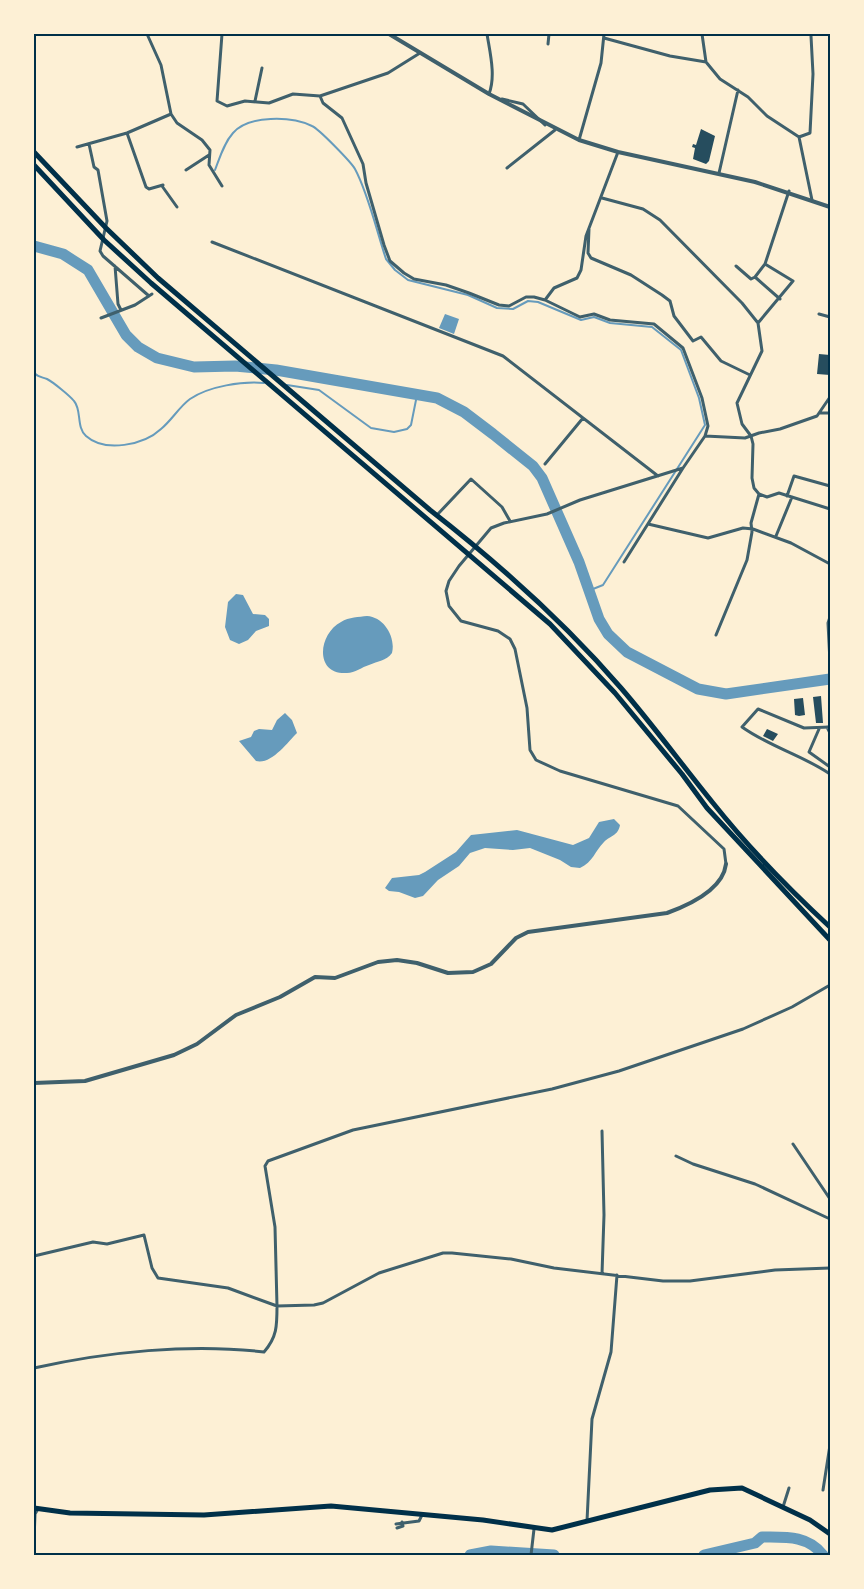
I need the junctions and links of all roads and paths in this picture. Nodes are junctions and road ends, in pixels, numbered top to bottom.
1 (73, 34) edge
2 (91, 34) edge
3 (147, 34) edge
4 (222, 34) edge
5 (389, 34) edge
6 (487, 34) edge
7 (549, 34) edge
8 (702, 34) edge
9 (397, 36) edge
10 (604, 36) edge
11 (811, 36) dead end
12 (548, 44) dead end
13 (421, 52) junction
14 (706, 62) junction
15 (262, 68) dead end
16 (738, 90) junction
17 (489, 94) junction
18 (320, 96) junction
19 (496, 98) junction
20 (255, 101) junction
21 (171, 114) junction
22 (545, 125) junction
23 (555, 130) junction
24 (127, 133) junction
25 (799, 137) junction
26 (579, 140) junction
27 (89, 144) junction
28 (77, 147) dead end
29 (34, 152) edge
30 (618, 152) junction
31 (210, 155) junction
32 (34, 165) edge
33 (507, 168) dead end
34 (186, 170) dead end
35 (719, 173) junction
36 (222, 186) dead end
37 (789, 191) junction
38 (602, 198) junction
39 (812, 200) junction
40 (177, 207) dead end
41 (830, 207) edge
42 (106, 228) junction
43 (589, 229) junction
44 (104, 240) junction
45 (212, 242) dead end
46 (765, 264) junction
47 (115, 265) junction
48 (736, 266) dead end
49 (755, 277) junction
50 (780, 298) junction
51 (545, 300) junction
52 (121, 310) junction
53 (819, 314) dead end
54 (830, 317) edge
55 (101, 318) dead end
56 (758, 323) junction
57 (750, 376) junction
58 (830, 397) edge
59 (821, 413) junction
60 (830, 413) edge
61 (583, 418) junction
62 (705, 436) junction
63 (751, 436) junction
64 (544, 464) dead end
65 (683, 468) junction
66 (658, 477) junction
67 (830, 486) edge
68 (759, 494) junction
69 (787, 496) junction
70 (792, 497) junction
71 (830, 509) edge
72 (437, 515) junction
73 (510, 521) junction
74 (648, 524) junction
75 (751, 529) junction
76 (776, 536) junction
77 (475, 545) junction
78 (468, 553) junction
79 (624, 562) dead end
80 (830, 564) edge
81 (830, 617) edge
82 (830, 634) edge
83 (716, 635) dead end
84 (830, 662) edge
85 (829, 727) edge
86 (820, 729) junction
87 (830, 733) edge
88 (830, 767) edge
89 (830, 774) edge
90 (726, 864) joint
91 (830, 927) edge
92 (830, 940) edge
93 (830, 985) edge
94 (34, 1083) edge
95 (602, 1131) dead end
96 (793, 1144) dead end
97 (676, 1156) dead end
98 (830, 1199) edge
99 (830, 1219) edge
100 (34, 1256) edge
101 (830, 1268) edge
102 (602, 1274) junction
103 (618, 1275) junction
104 (277, 1306) junction
105 (34, 1368) edge
106 (830, 1446) edge
107 (789, 1488) dead end
108 (823, 1490) dead end
109 (783, 1507) junction
110 (36, 1509) edge
111 (423, 1515) junction
112 (587, 1522) junction
113 (397, 1526) dead end
114 (534, 1529) junction
115 (830, 1534) edge
116 (34, 1540) edge
117 (531, 1555) edge

1 - 2 street
3 - 21 street
4 - 20 street
5 - 9 street
6 - 17 street
7 - 12 street
8 - 14 street
9 - 13 street
10 - 14 street
10 - 26 street
11 - 25 street
13 - 17 street
13 - 18 street
14 - 16 street
15 - 20 street
16 - 25 street
16 - 35 street
17 - 19 street
18 - 20 street
18 - 51 street
19 - 22 street
19 - 22 street
21 - 24 street
21 - 31 street
22 - 23 street
23 - 26 street
23 - 33 street
24 - 27 street
24 - 40 street
25 - 39 street
26 - 30 street
27 - 28 street
27 - 42 street
29 - 42 main road
30 - 35 street
30 - 38 street
31 - 34 street
31 - 36 street
32 - 44 main road
35 - 37 street
37 - 39 street
37 - 46 street
38 - 43 street
38 - 56 street
39 - 41 street
42 - 44 street
42 - 72 main road
43 - 51 street
43 - 57 street
44 - 47 street
44 - 78 main road
45 - 61 street
46 - 49 street
46 - 50 street
47 - 52 street
47 - 52 street
48 - 49 street
49 - 50 street
50 - 56 street
51 - 62 street
52 - 55 street
53 - 54 street
56 - 57 street
57 - 63 street
58 - 59 street
59 - 60 street
59 - 63 street
61 - 64 street
61 - 66 street
62 - 63 street
62 - 65 street
63 - 68 street
65 - 66 street
65 - 74 street
66 - 73 street
67 - 69 street
68 - 69 street
68 - 75 street
69 - 70 street
70 - 71 street
70 - 76 street
72 - 73 street
72 - 77 main road
73 - 77 street
74 - 75 street
74 - 79 street
75 - 76 street
75 - 83 street
76 - 80 street
77 - 78 street
77 - 91 main road
78 - 90 street
78 - 92 main road
81 - 82 street
82 - 84 street
85 - 86 street
85 - 87 street
86 - 88 street
86 - 89 street
90 - 94 street
93 - 104 street
95 - 102 street
96 - 98 street
97 - 99 street
100 - 104 street
101 - 103 street
102 - 103 street
102 - 104 street
103 - 112 street
104 - 105 street
106 - 108 street
107 - 109 street
109 - 112 main road
109 - 115 main road
110 - 111 main road
110 - 116 street
111 - 113 street
111 - 114 main road
112 - 114 main road
114 - 117 street

